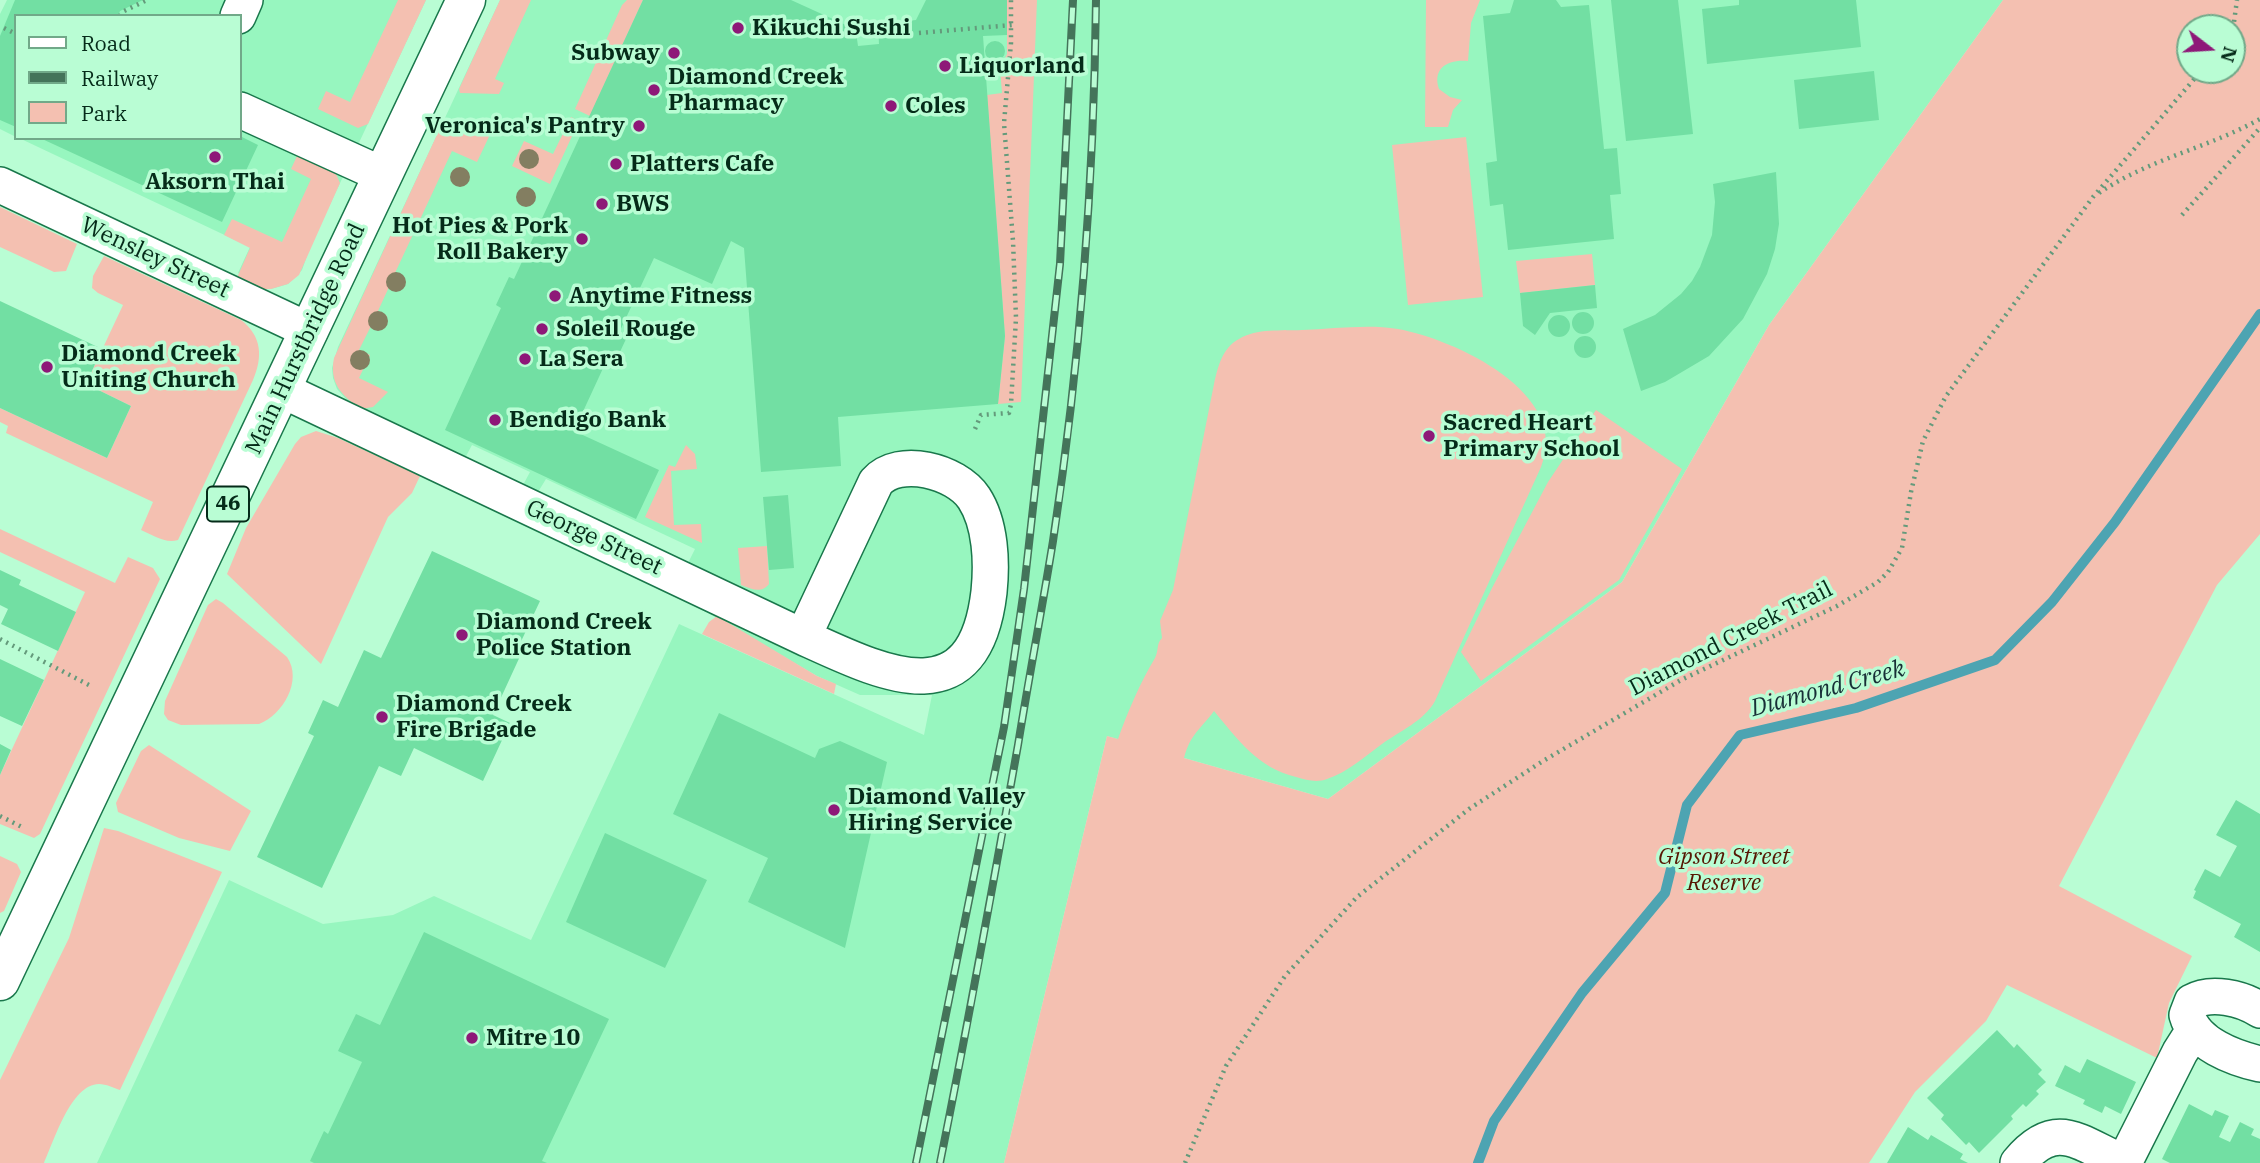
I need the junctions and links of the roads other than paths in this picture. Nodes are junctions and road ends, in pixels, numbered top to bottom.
1 (466, 0) edge
2 (242, 111) edge
3 (383, 175) junction
4 (0, 185) edge
5 (310, 331) junction
6 (282, 390) junction
7 (803, 637) junction
8 (0, 981) edge
9 (2260, 1010) edge
10 (2194, 1030) junction
11 (2260, 1064) edge
12 (2018, 1163) edge
13 (2124, 1163) edge

1 - 3 main road, Main Hurstbridge Road / 46
2 - 3 street
3 - 5 main road, Main Hurstbridge Road / 46
4 - 5 street, Wensley Street
5 - 6 main road, Main Hurstbridge Road / 46
6 - 7 street, George Street
6 - 8 main road, Main Hurstbridge Road / 46
7 - 7 street, George Street
9 - 10 street
10 - 11 street
10 - 13 street
12 - 13 street

